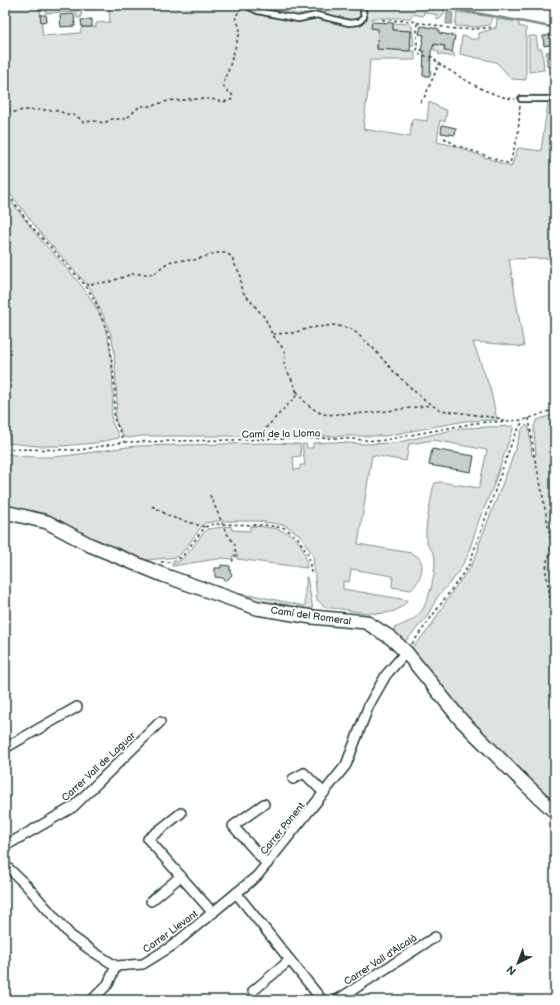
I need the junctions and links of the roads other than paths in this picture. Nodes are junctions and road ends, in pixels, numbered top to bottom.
1 (245, 5) edge
2 (362, 5) edge
3 (521, 99) road end
4 (555, 99) edge
5 (5, 512) edge
6 (406, 652) junction
7 (77, 707) dead end
8 (160, 722) dead end
9 (5, 748) edge
10 (293, 779) dead end
11 (324, 793) junction
12 (264, 804) dead end
13 (555, 812) edge
14 (181, 813) dead end
15 (5, 846) edge
16 (267, 864) junction
17 (5, 865) edge
18 (181, 876) junction
19 (236, 893) junction
20 (151, 901) dead end
21 (213, 912) junction
22 (435, 937) dead end
23 (290, 960) junction
24 (116, 966) junction
25 (253, 991) dead end
26 (92, 1000) edge
27 (322, 1000) edge
28 (337, 1000) edge

1 - 2 lane
3 - 4 lane
5 - 6 street, Camí del Romeral
6 - 11 street, Carrer Ponent
6 - 13 street, Camí del Romeral
7 - 9 street
8 - 15 street, Carrer Vall de Laguar
10 - 11 street
11 - 16 street, Carrer Ponent
12 - 16 street
14 - 18 street
16 - 19 street, Carrer Ponent
17 - 24 street
18 - 20 street
18 - 21 street
19 - 21 street, Carrer Llevant
19 - 23 street
21 - 24 street, Carrer Llevant
22 - 28 street, Carrer Vall d'Alcalà
23 - 25 street
23 - 27 street
24 - 26 street

